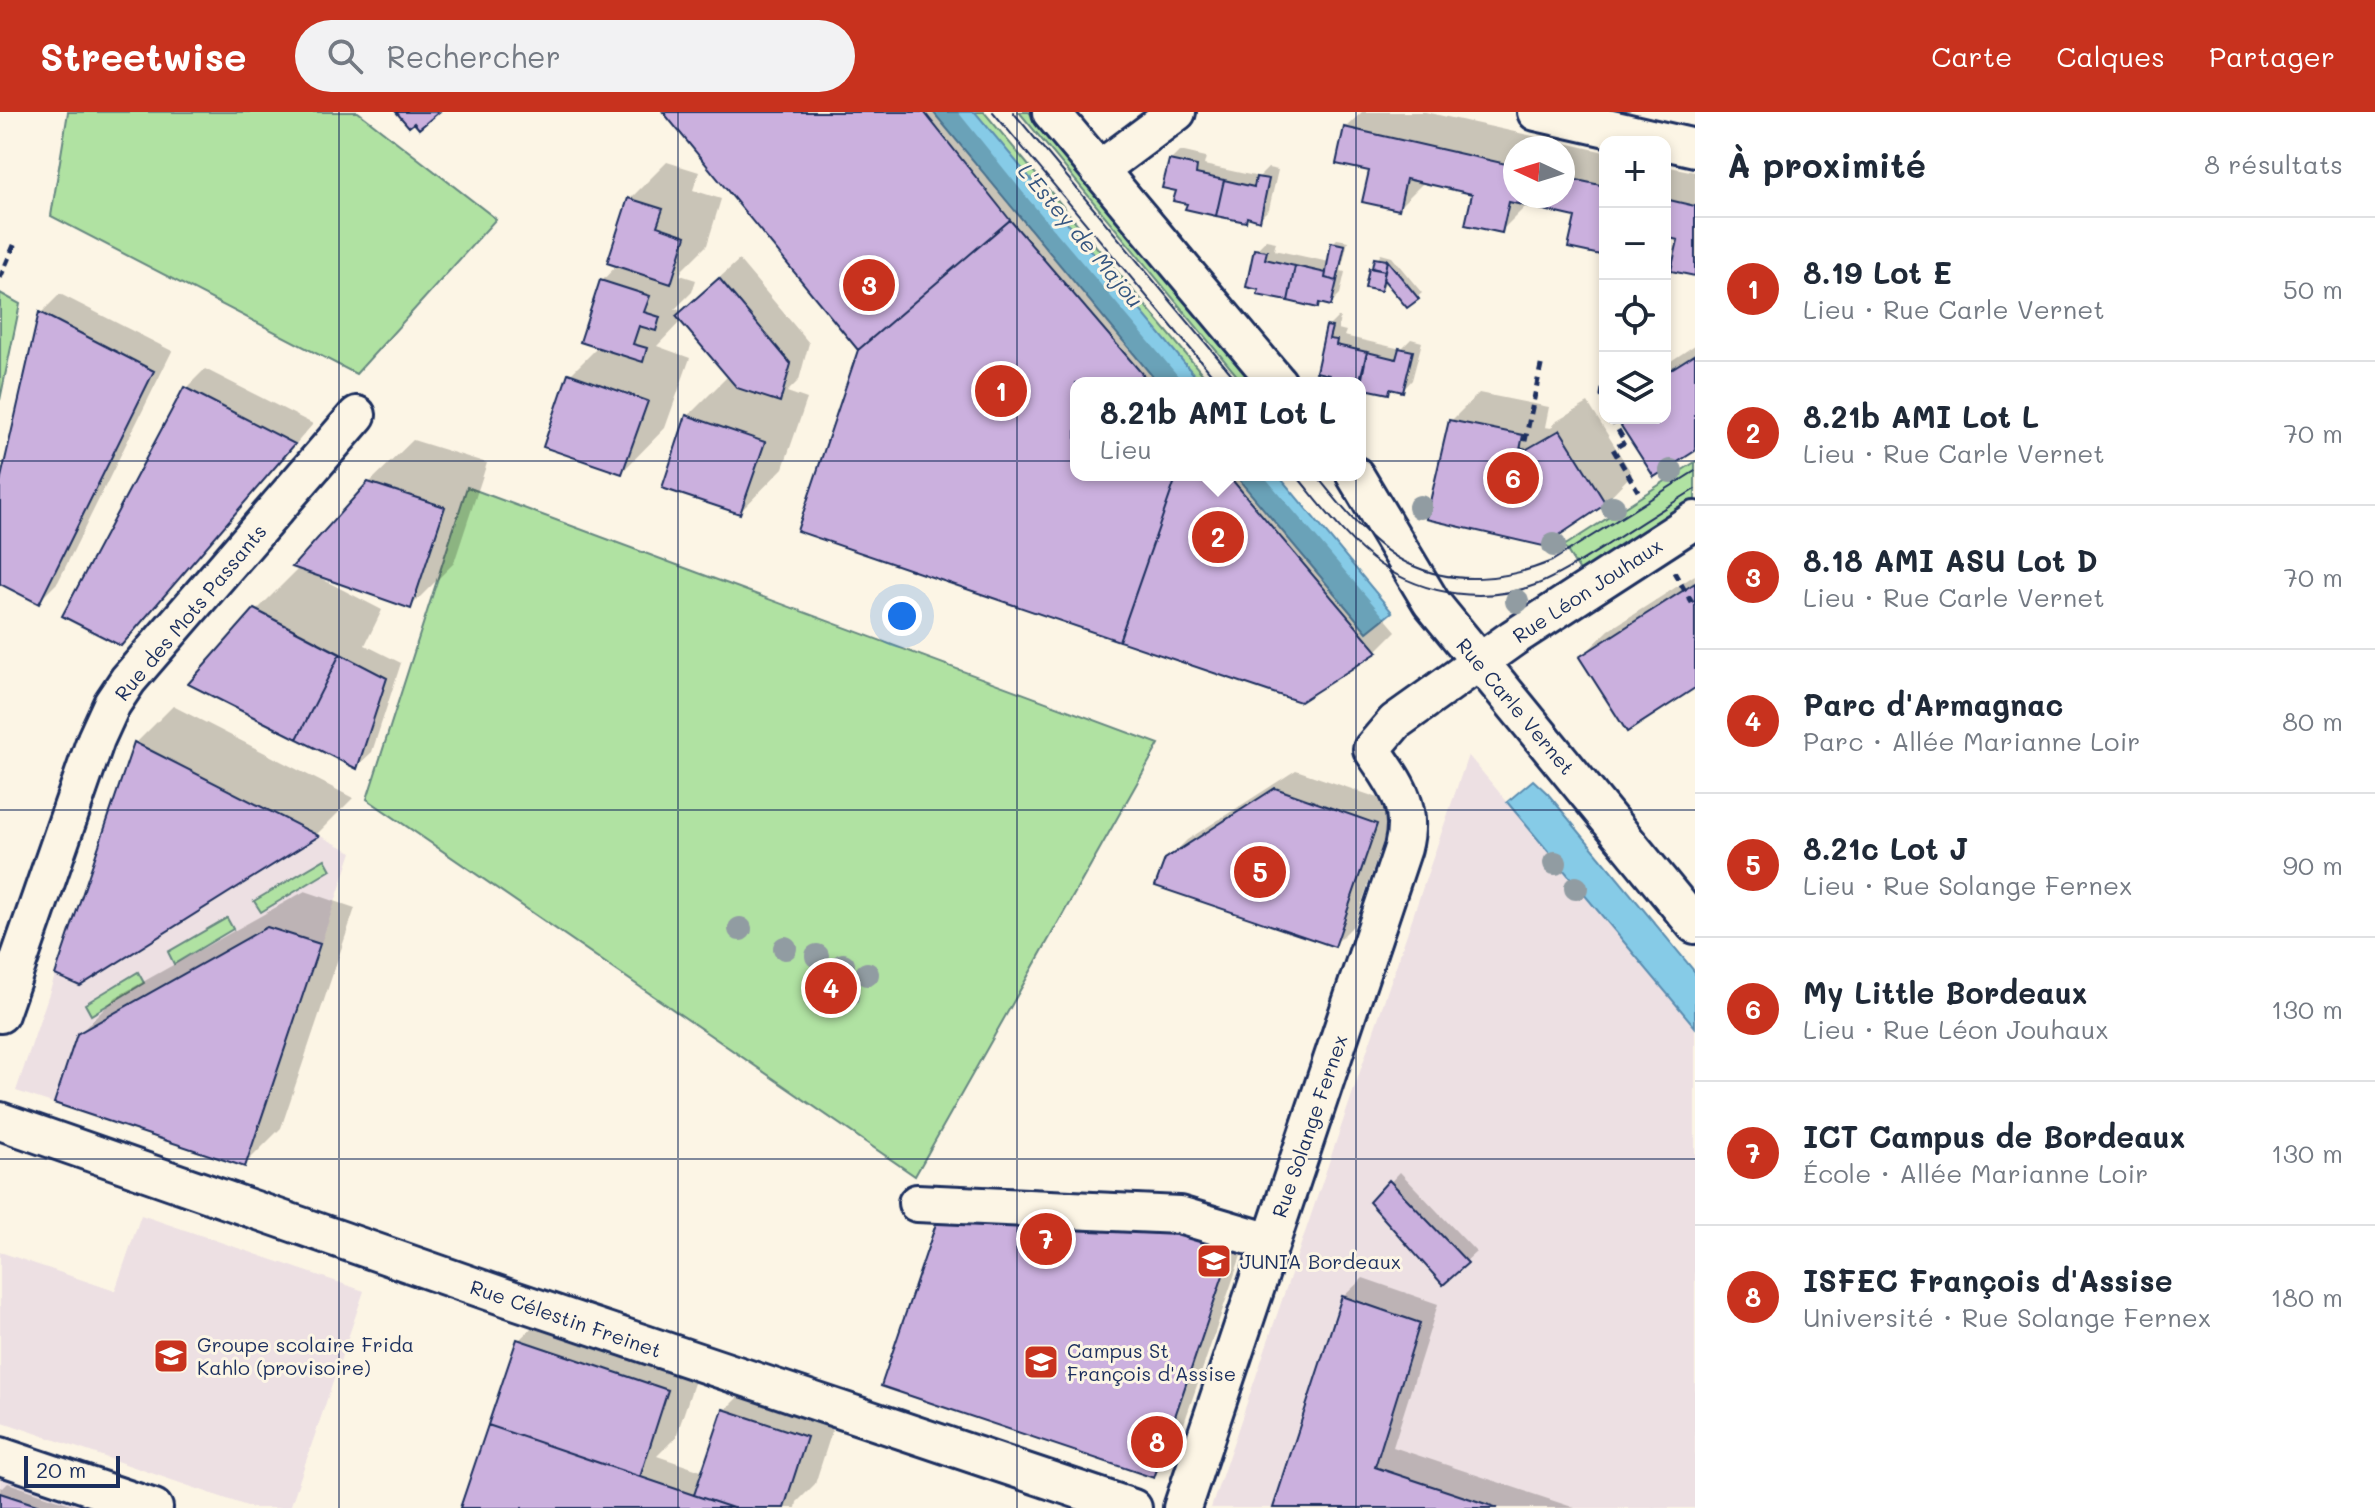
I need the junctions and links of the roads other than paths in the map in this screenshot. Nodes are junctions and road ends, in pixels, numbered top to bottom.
1 (1051, 112) edge
2 (1177, 112) edge
3 (1536, 112) edge
4 (1695, 148) edge
5 (1099, 170) junction
6 (1273, 377) edge
7 (357, 415) dead end
8 (1358, 481) edge
9 (1695, 520) edge
10 (1480, 663) junction
11 (1372, 749) joint
12 (1695, 925) edge
13 (0, 1014) edge
14 (0, 1121) edge
15 (917, 1203) dead end
16 (1270, 1242) junction
17 (0, 1456) edge
18 (154, 1508) edge
19 (1133, 1508) edge
20 (1182, 1508) edge

1 - 5 street
2 - 5 street
3 - 4 street
5 - 6 street
7 - 13 street, Rue des Mots Passants
8 - 10 street, Rue Carle Vernet
9 - 10 street, Rue Léon Jouhaux
10 - 11 street, Rue Léon Jouhaux
10 - 12 street, Rue Carle Vernet
11 - 16 street, Rue Solange Fernex
14 - 19 street, Rue Célestin Freinet
15 - 16 street
16 - 20 street, Rue Solange Fernex
17 - 18 street

